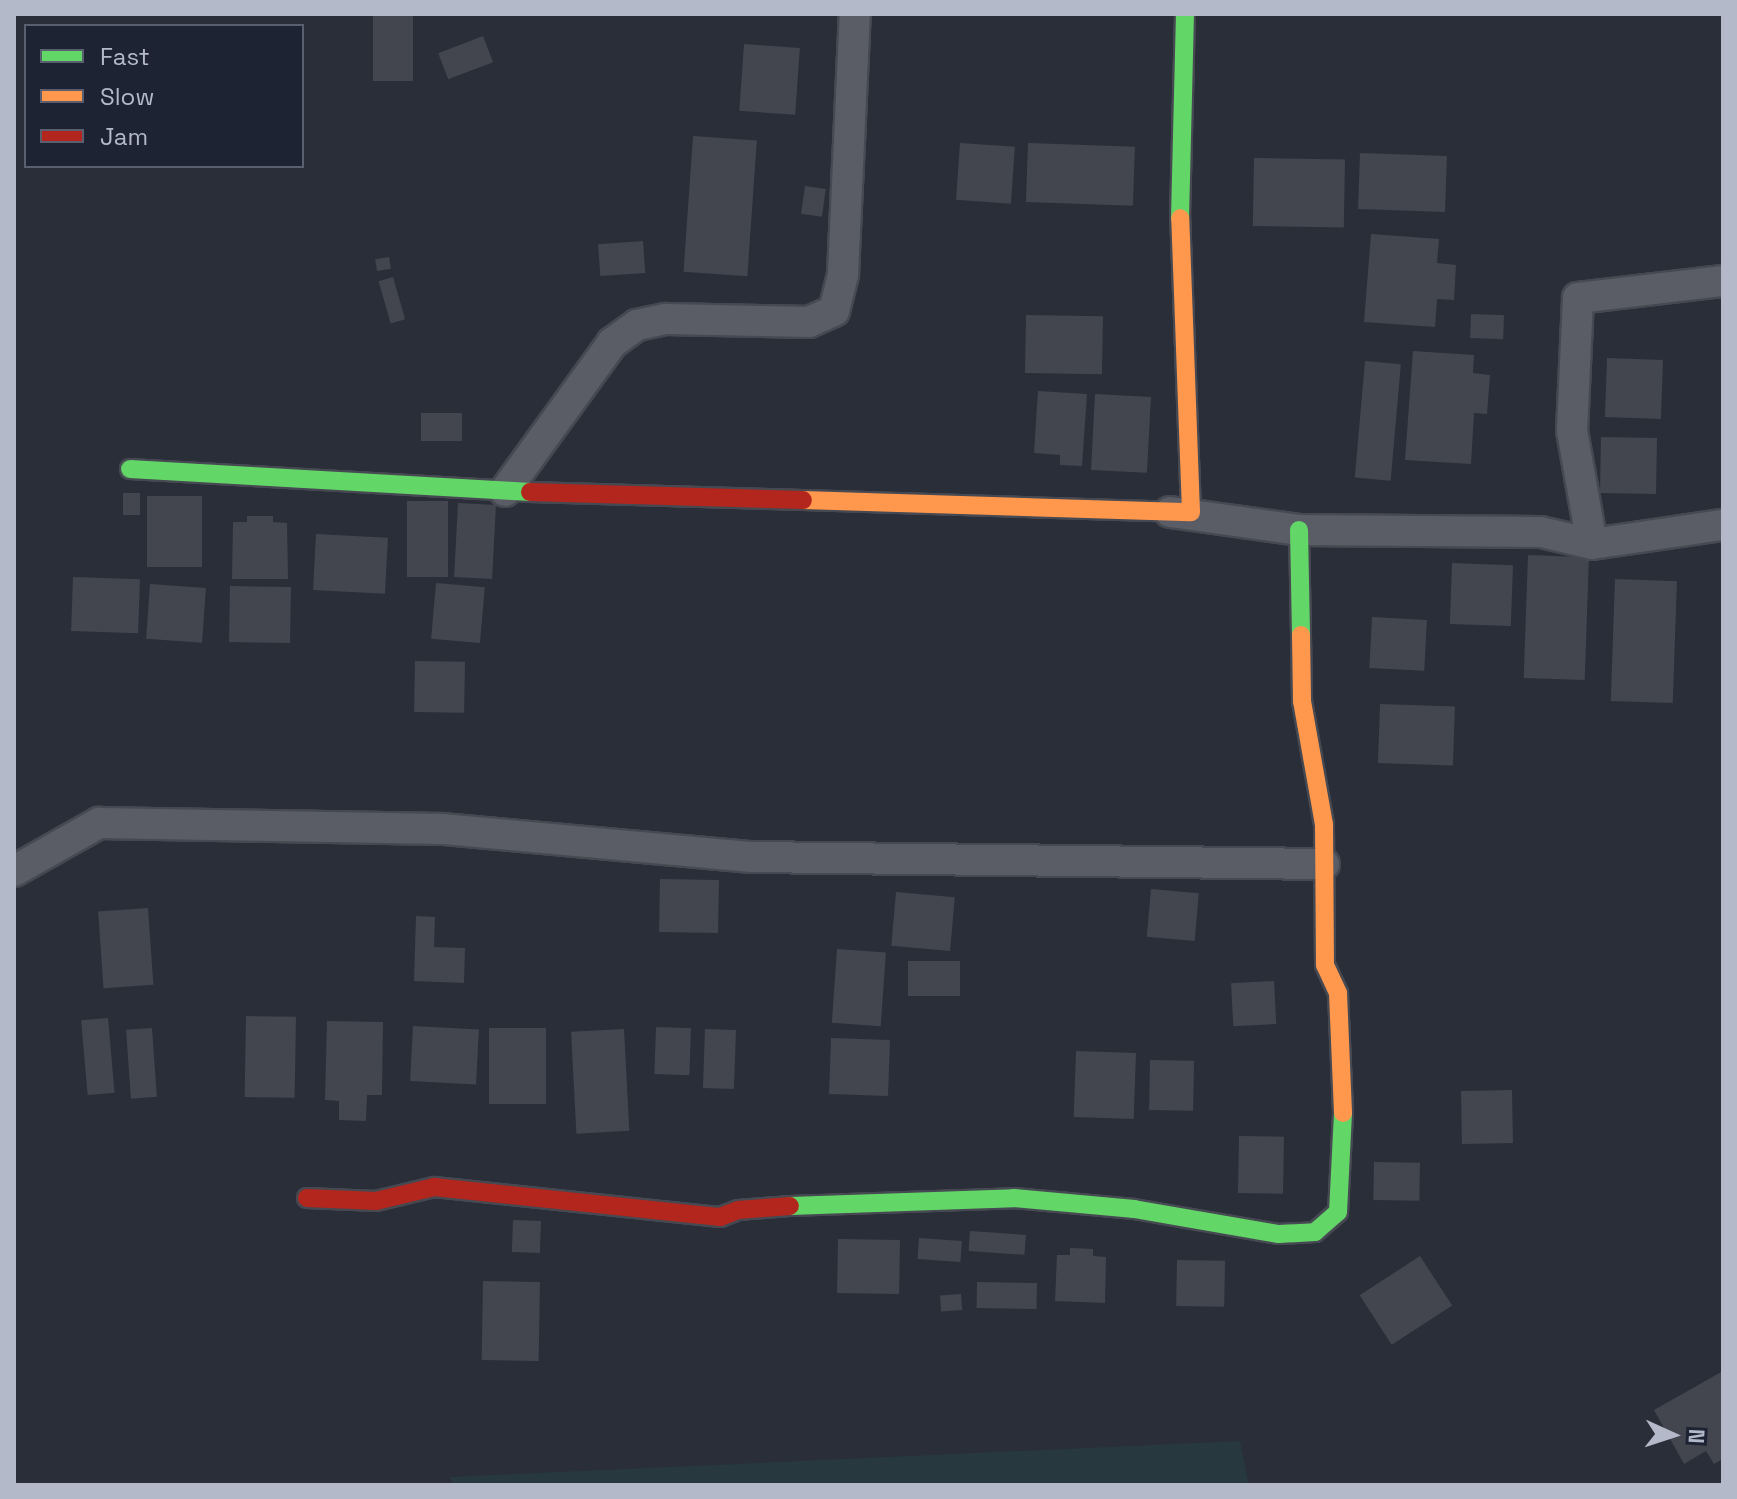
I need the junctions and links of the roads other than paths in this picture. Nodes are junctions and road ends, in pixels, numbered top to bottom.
1 (855, 14) edge
2 (1185, 14) edge
3 (1723, 281) edge
4 (130, 469) dead end
5 (505, 491) junction
6 (1164, 511) junction
7 (1723, 525) edge
8 (1299, 530) junction
9 (1592, 544) junction
10 (1324, 864) junction
11 (14, 871) edge
12 (307, 1198) dead end

1 - 5 street
2 - 6 street
3 - 9 street
4 - 5 street
5 - 6 street
6 - 8 street
7 - 9 street
8 - 9 street
8 - 10 street
10 - 11 street
10 - 12 street

